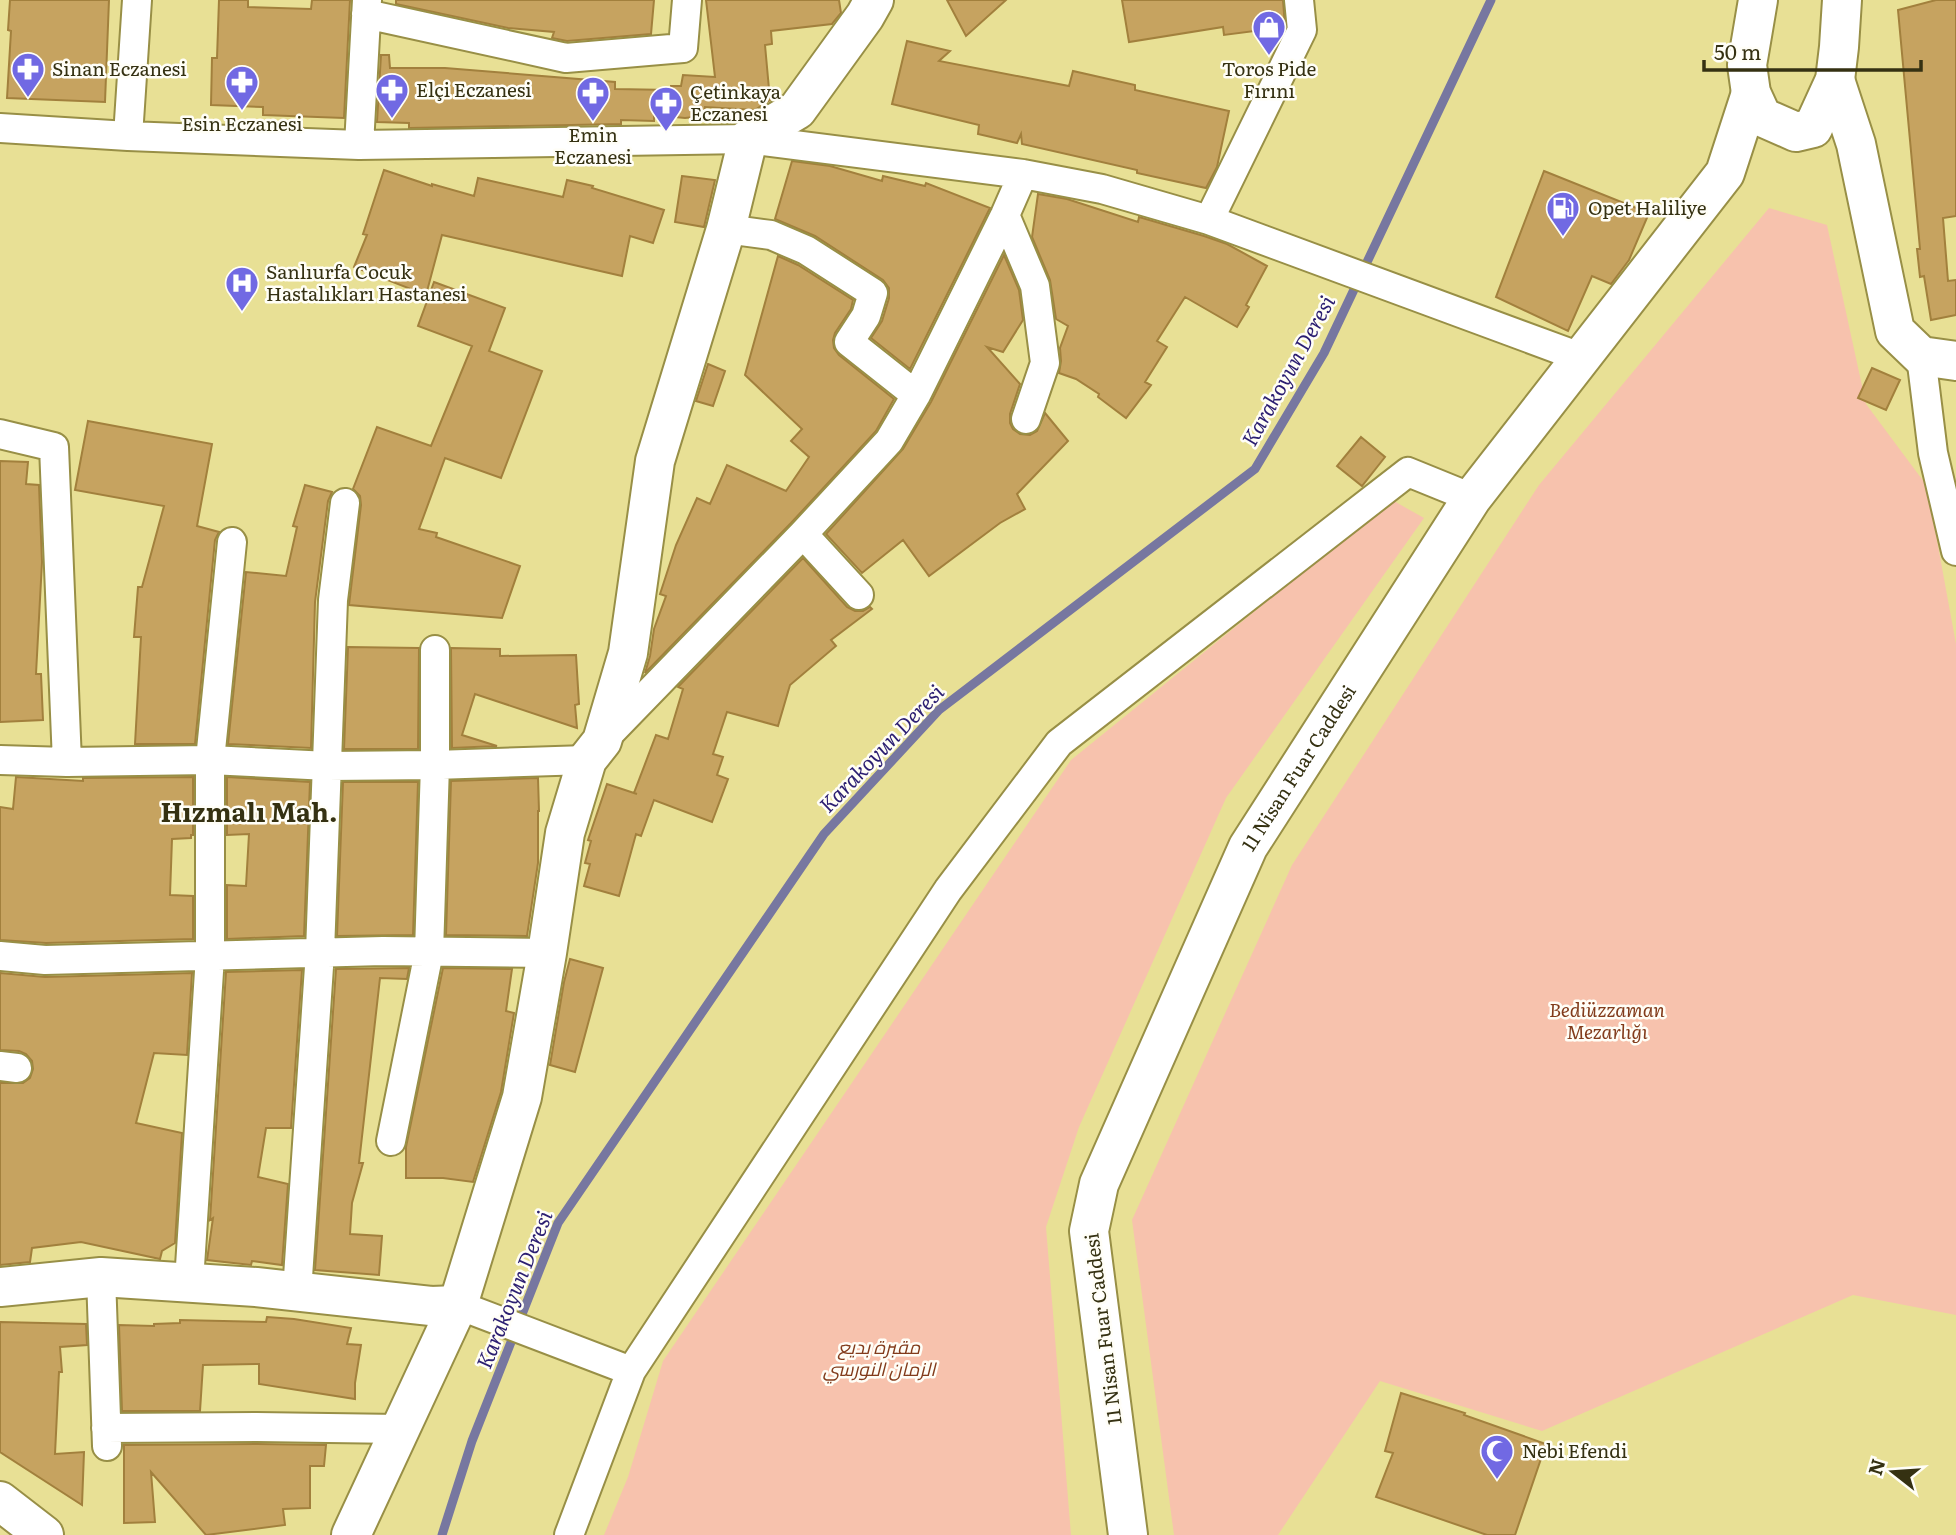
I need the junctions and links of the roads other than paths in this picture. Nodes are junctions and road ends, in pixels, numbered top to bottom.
1 (137, 0) edge
2 (687, 0) edge
3 (1299, 0) edge
4 (1758, 0) edge
5 (1842, 0) edge
6 (867, 5) edge
7 (366, 7) edge
8 (1835, 80) junction
9 (1751, 93) junction
10 (0, 128) edge
11 (1796, 132) junction
12 (128, 136) junction
13 (748, 139) junction
14 (359, 145) junction
15 (1725, 173) junction
16 (1023, 174) junction
17 (1005, 215) junction
18 (1209, 220) junction
19 (726, 229) junction
20 (1580, 357) junction
21 (1938, 359) edge
22 (916, 395) junction
23 (1026, 419) dead end
24 (0, 434) edge
25 (1472, 498) junction
26 (345, 503) dead end
27 (803, 534) junction
28 (232, 541) dead end
29 (1956, 551) edge
30 (859, 595) dead end
31 (435, 650) dead end
32 (594, 751) junction
33 (0, 760) edge
34 (211, 760) junction
35 (67, 762) junction
36 (435, 765) junction
37 (328, 766) junction
38 (429, 952) junction
39 (320, 953) junction
40 (547, 953) junction
41 (0, 956) edge
42 (210, 957) junction
43 (391, 1141) dead end
44 (101, 1277) junction
45 (189, 1282) junction
46 (0, 1287) edge
47 (297, 1292) junction
48 (458, 1305) junction
49 (631, 1371) junction
50 (400, 1429) junction
51 (0, 1501) edge
52 (44, 1535) edge
53 (351, 1535) edge
54 (569, 1535) edge
55 (1128, 1535) edge

1 - 12 street
2 - 7 street
3 - 18 street
4 - 9 main road
5 - 8 main road
6 - 13 main road
7 - 14 street
8 - 11 main road
8 - 21 main road
9 - 11 main road
9 - 15 main road, 11 Nisan Fuar Caddesi
10 - 12 street
11 - 15 main road
12 - 14 street
13 - 14 street
13 - 16 street
13 - 19 main road
15 - 20 main road, 11 Nisan Fuar Caddesi
16 - 17 street
16 - 18 street
17 - 22 street
17 - 23 street
18 - 20 street
19 - 22 street
19 - 32 main road
20 - 25 main road, 11 Nisan Fuar Caddesi
21 - 29 street
22 - 27 street
24 - 35 street
25 - 49 street
25 - 55 main road, 11 Nisan Fuar Caddesi
26 - 37 street
27 - 30 street
27 - 32 street
28 - 34 street
31 - 36 street
32 - 36 street
32 - 40 main road
33 - 35 street
34 - 35 street
34 - 37 street
34 - 42 street
36 - 37 street
36 - 38 street
37 - 39 street
38 - 39 street
38 - 40 street
38 - 43 street
39 - 42 street
39 - 47 street
40 - 48 main road
41 - 42 street
42 - 45 street
44 - 45 main road
44 - 46 main road
44 - 50 street
45 - 47 main road
47 - 48 main road
48 - 49 street
48 - 50 main road
49 - 54 street
50 - 53 main road
51 - 52 main road

